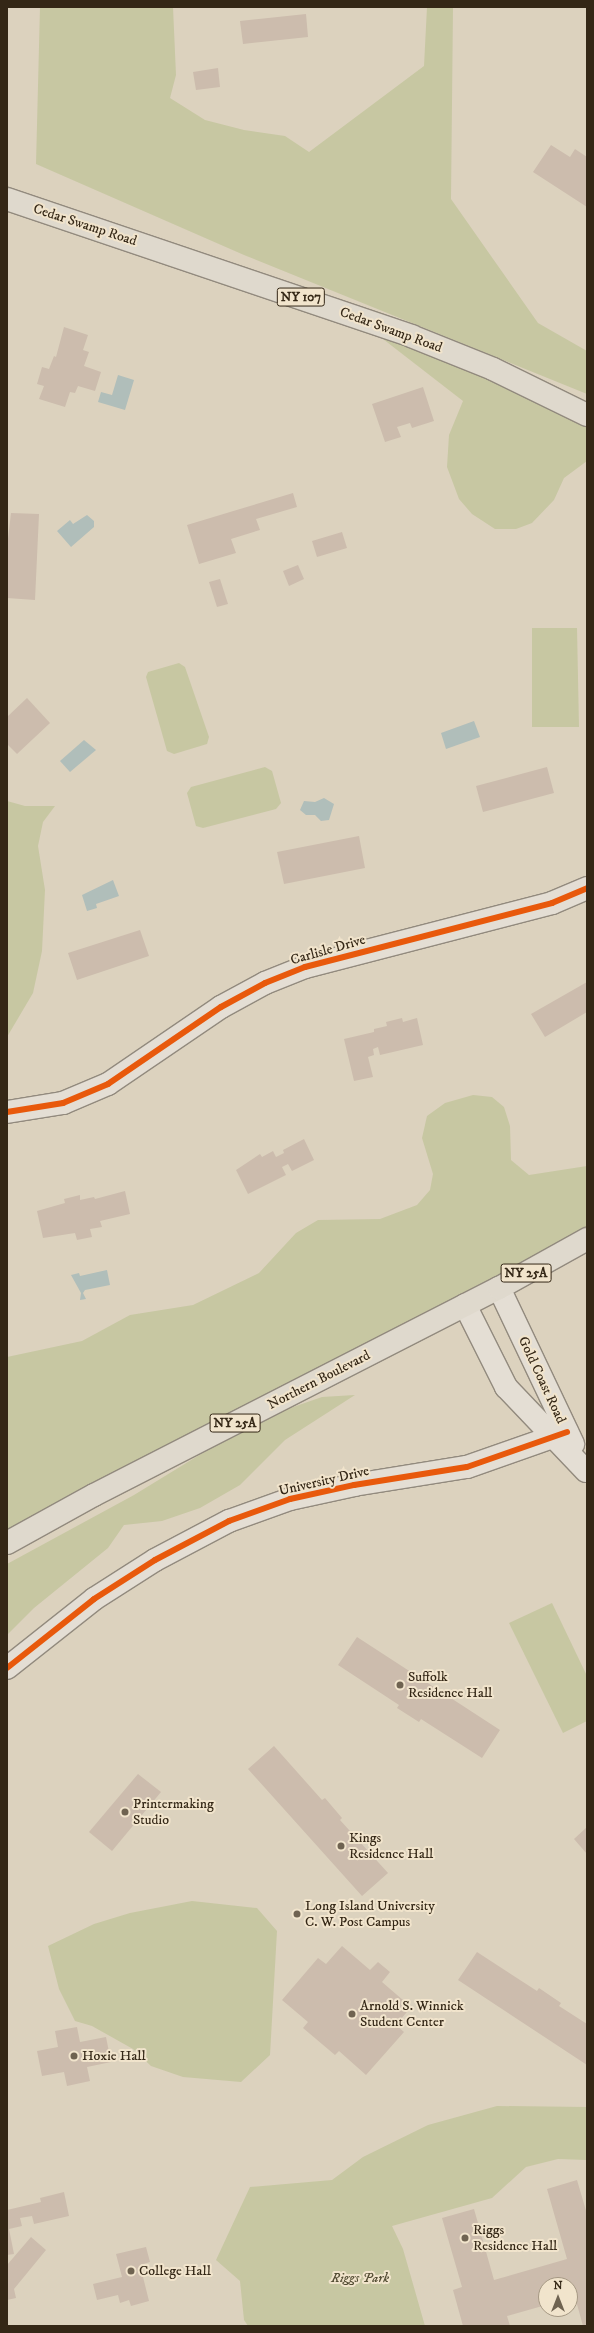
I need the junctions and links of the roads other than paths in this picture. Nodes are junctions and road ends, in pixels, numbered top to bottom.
1 (8, 203) edge
2 (587, 415) edge
3 (587, 888) edge
4 (7, 1112) edge
5 (587, 1239) edge
6 (499, 1288) junction
7 (465, 1305) junction
8 (561, 1434) junction
9 (587, 1472) edge
10 (7, 1543) edge
11 (7, 1668) edge

1 - 2 main road, Cedar Swamp Road / NY 107
3 - 4 street, Carlisle Drive
5 - 6 main road, Northern Boulevard / NY 25A
6 - 7 main road, Northern Boulevard / NY 25A
6 - 8 street, Gold Coast Road
7 - 8 street, Gold Coast Road
7 - 10 main road, Northern Boulevard / NY 25A
8 - 9 street, Gold Coast Road
8 - 11 street, University Drive

